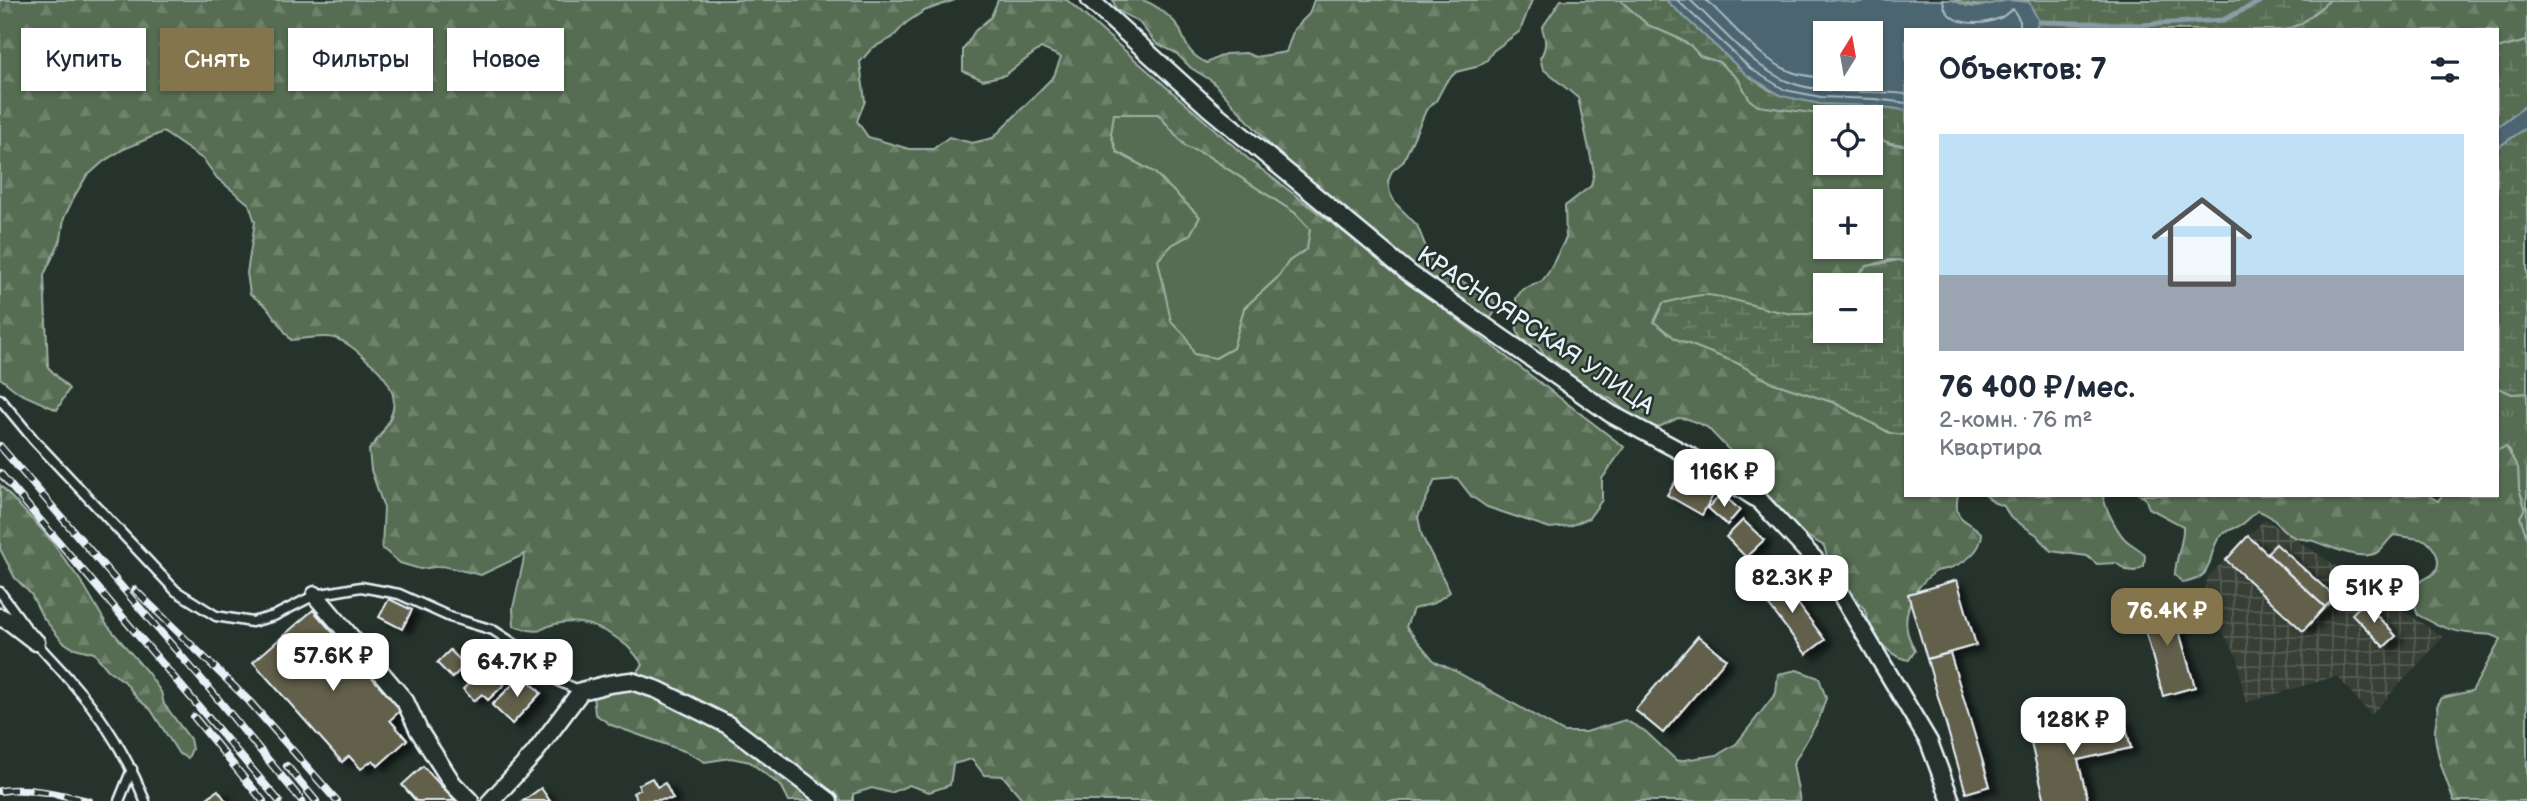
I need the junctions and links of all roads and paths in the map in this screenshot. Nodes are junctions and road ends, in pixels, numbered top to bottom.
1 (1090, 0) edge
2 (0, 399) edge
3 (0, 592) edge
4 (315, 595) junction
5 (0, 617) edge
6 (36, 642) junction
7 (581, 691) junction
8 (132, 769) junction
9 (119, 801) edge
10 (145, 801) edge
11 (470, 801) edge
12 (491, 801) edge
13 (829, 801) edge
14 (1951, 801) edge

1 - 14 street, КРАСНОЯРСКАЯ УЛИЦА
2 - 4 lane
3 - 6 lane
4 - 7 lane
4 - 11 street
5 - 6 street
6 - 8 lane
7 - 12 street
7 - 13 street
8 - 9 lane
8 - 10 lane

